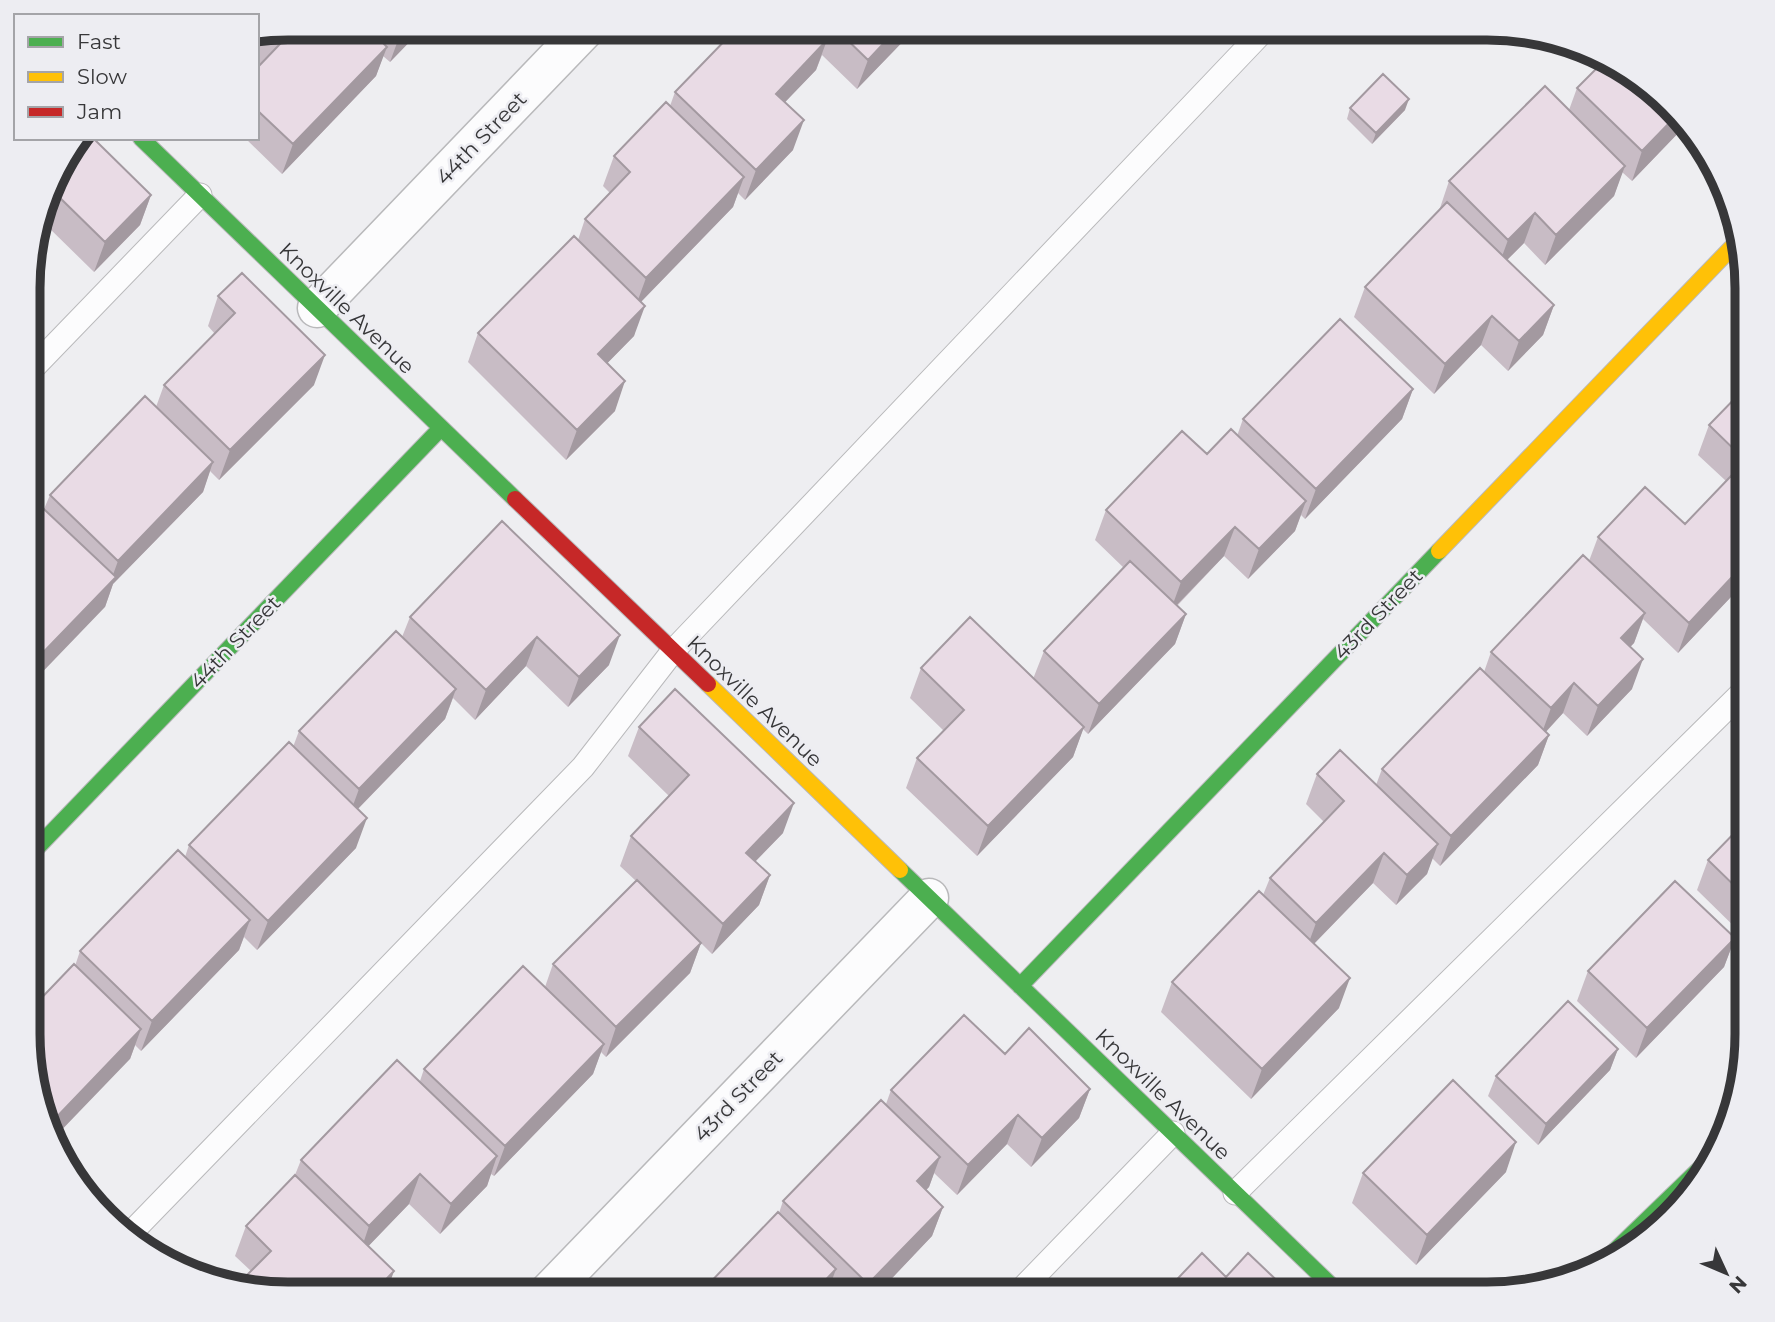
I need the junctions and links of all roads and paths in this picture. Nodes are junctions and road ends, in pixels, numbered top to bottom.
1 (574, 40) edge
2 (1254, 41) edge
3 (143, 140) edge
4 (200, 195) junction
5 (1731, 248) edge
6 (317, 308) junction
7 (40, 361) edge
8 (441, 428) junction
9 (673, 652) junction
10 (1734, 700) edge
11 (41, 844) edge
12 (929, 898) junction
13 (1020, 986) junction
14 (1173, 1133) junction
15 (1684, 1184) edge
16 (1235, 1193) junction
17 (136, 1229) edge
18 (1629, 1236) edge
19 (559, 1281) edge
20 (1029, 1282) edge
21 (1327, 1282) edge

1 - 6 street, 44th Street
2 - 9 lane
3 - 4 street, Knoxville Avenue
4 - 6 street, Knoxville Avenue
4 - 7 lane
5 - 13 street, 43rd Street
6 - 8 street, Knoxville Avenue
8 - 9 street, Knoxville Avenue
8 - 11 street, 44th Street
9 - 12 street, Knoxville Avenue
9 - 17 lane
10 - 16 lane
12 - 13 street, Knoxville Avenue
12 - 19 street, 43rd Street
13 - 14 street, Knoxville Avenue
14 - 16 street, Knoxville Avenue
14 - 20 lane
15 - 18 street
16 - 21 street, Knoxville Avenue

